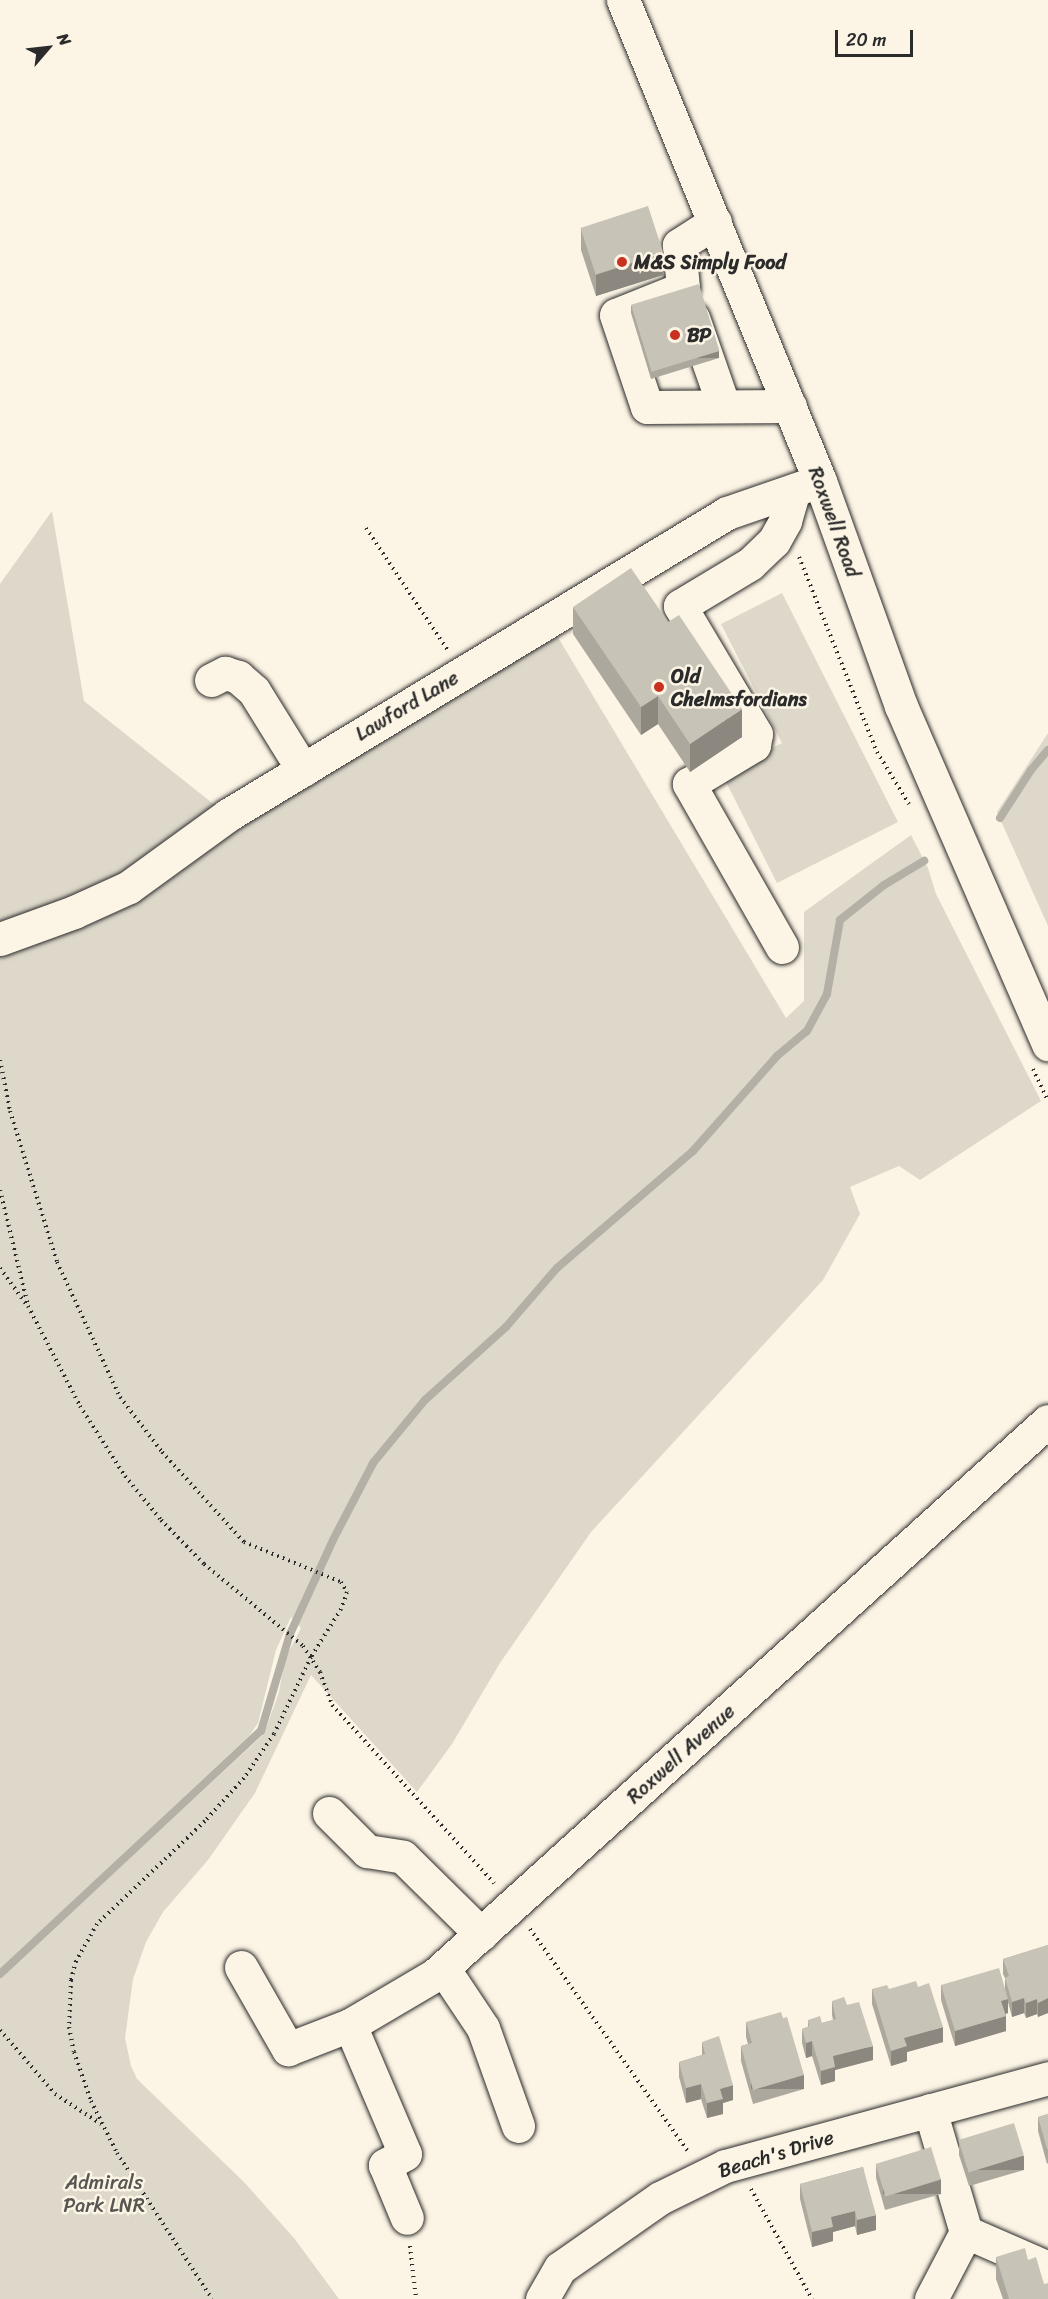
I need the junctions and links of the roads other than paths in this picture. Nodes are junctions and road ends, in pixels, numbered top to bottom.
1 (623, 0) edge
2 (715, 222) junction
3 (683, 288) junction
4 (723, 405) junction
5 (790, 406) junction
6 (807, 485) junction
7 (211, 680) dead end
8 (303, 770) junction
9 (0, 939) edge
10 (782, 947) dead end
11 (1048, 1044) edge
12 (1048, 1421) edge
13 (329, 1813) dead end
14 (481, 1934) junction
15 (241, 1967) dead end
16 (443, 1968) junction
17 (350, 2025) junction
18 (1048, 2078) edge
19 (930, 2110) junction
20 (518, 2126) dead end
21 (407, 2218) road end
22 (966, 2232) junction
23 (1048, 2268) edge
24 (542, 2299) edge
25 (931, 2299) edge

1 - 2 street, Roxwell Road
2 - 3 street
2 - 5 street, Roxwell Road
3 - 4 street
3 - 4 street
4 - 5 street
5 - 6 street, Roxwell Road
6 - 8 street, Lawford Lane
6 - 10 street
6 - 11 street, Roxwell Road
7 - 8 street
8 - 9 street, Lawford Lane
12 - 14 street, Roxwell Avenue
13 - 14 street
14 - 16 street, Roxwell Avenue
15 - 17 street, Roxwell Avenue
16 - 17 street, Roxwell Avenue
16 - 20 street
17 - 21 street
18 - 19 street, Beach's Drive
19 - 22 street
19 - 24 street, Beach's Drive
22 - 23 street
22 - 25 street

